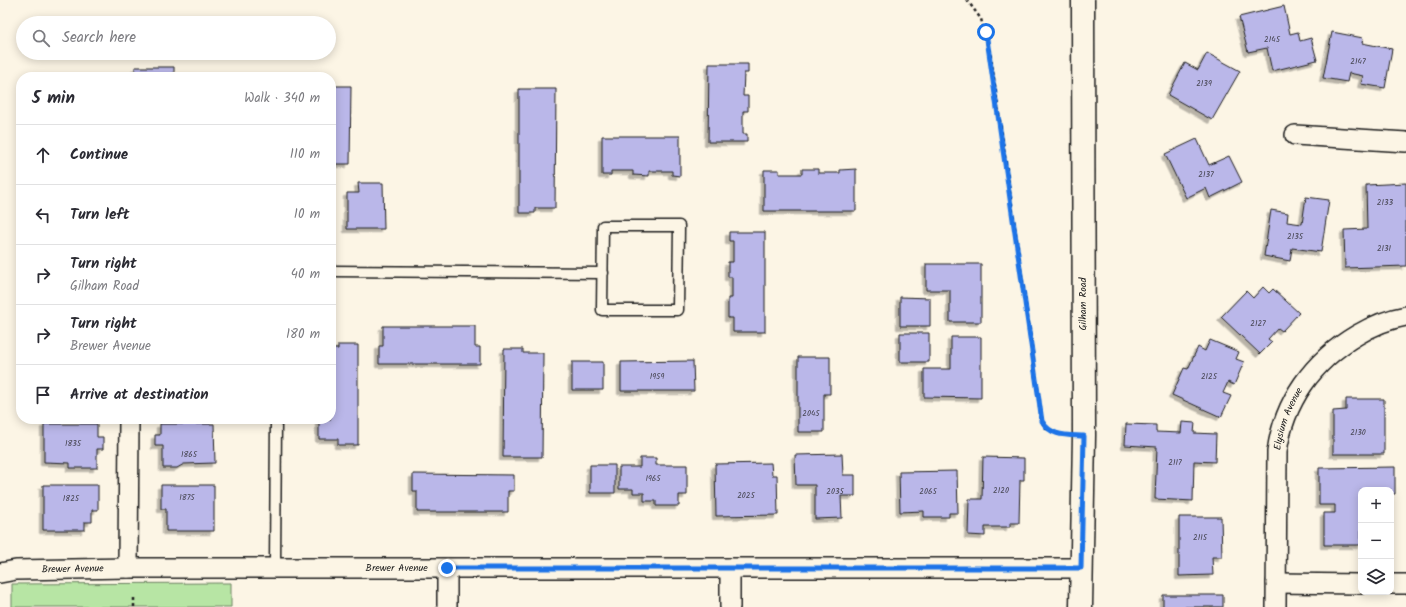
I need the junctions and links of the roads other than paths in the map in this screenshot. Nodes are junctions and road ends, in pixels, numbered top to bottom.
1 (1083, 0) edge
2 (1295, 135) dead end
3 (1406, 142) edge
4 (336, 271) edge
5 (603, 272) junction
6 (1406, 316) edge
7 (129, 424) edge
8 (276, 424) edge
9 (128, 568) junction
10 (275, 568) junction
11 (447, 568) junction
12 (730, 568) junction
13 (1081, 568) junction
14 (0, 573) edge
15 (1276, 583) junction
16 (1358, 584) edge
17 (1394, 584) edge
18 (1406, 584) edge
19 (447, 607) edge
20 (730, 607) edge
21 (1081, 607) edge
22 (1276, 607) edge

1 - 13 street, Gilham Road
2 - 3 street
4 - 5 lane
5 - 5 lane
6 - 15 street, Elysium Avenue
7 - 9 street
8 - 10 lane
9 - 10 street, Brewer Avenue
9 - 14 street, Brewer Avenue
10 - 11 street, Brewer Avenue
11 - 12 street, Brewer Avenue
11 - 19 street
12 - 13 street, Brewer Avenue
12 - 20 street
13 - 21 street, Gilham Road
15 - 16 street
15 - 22 street, Elysium Avenue
17 - 18 street

